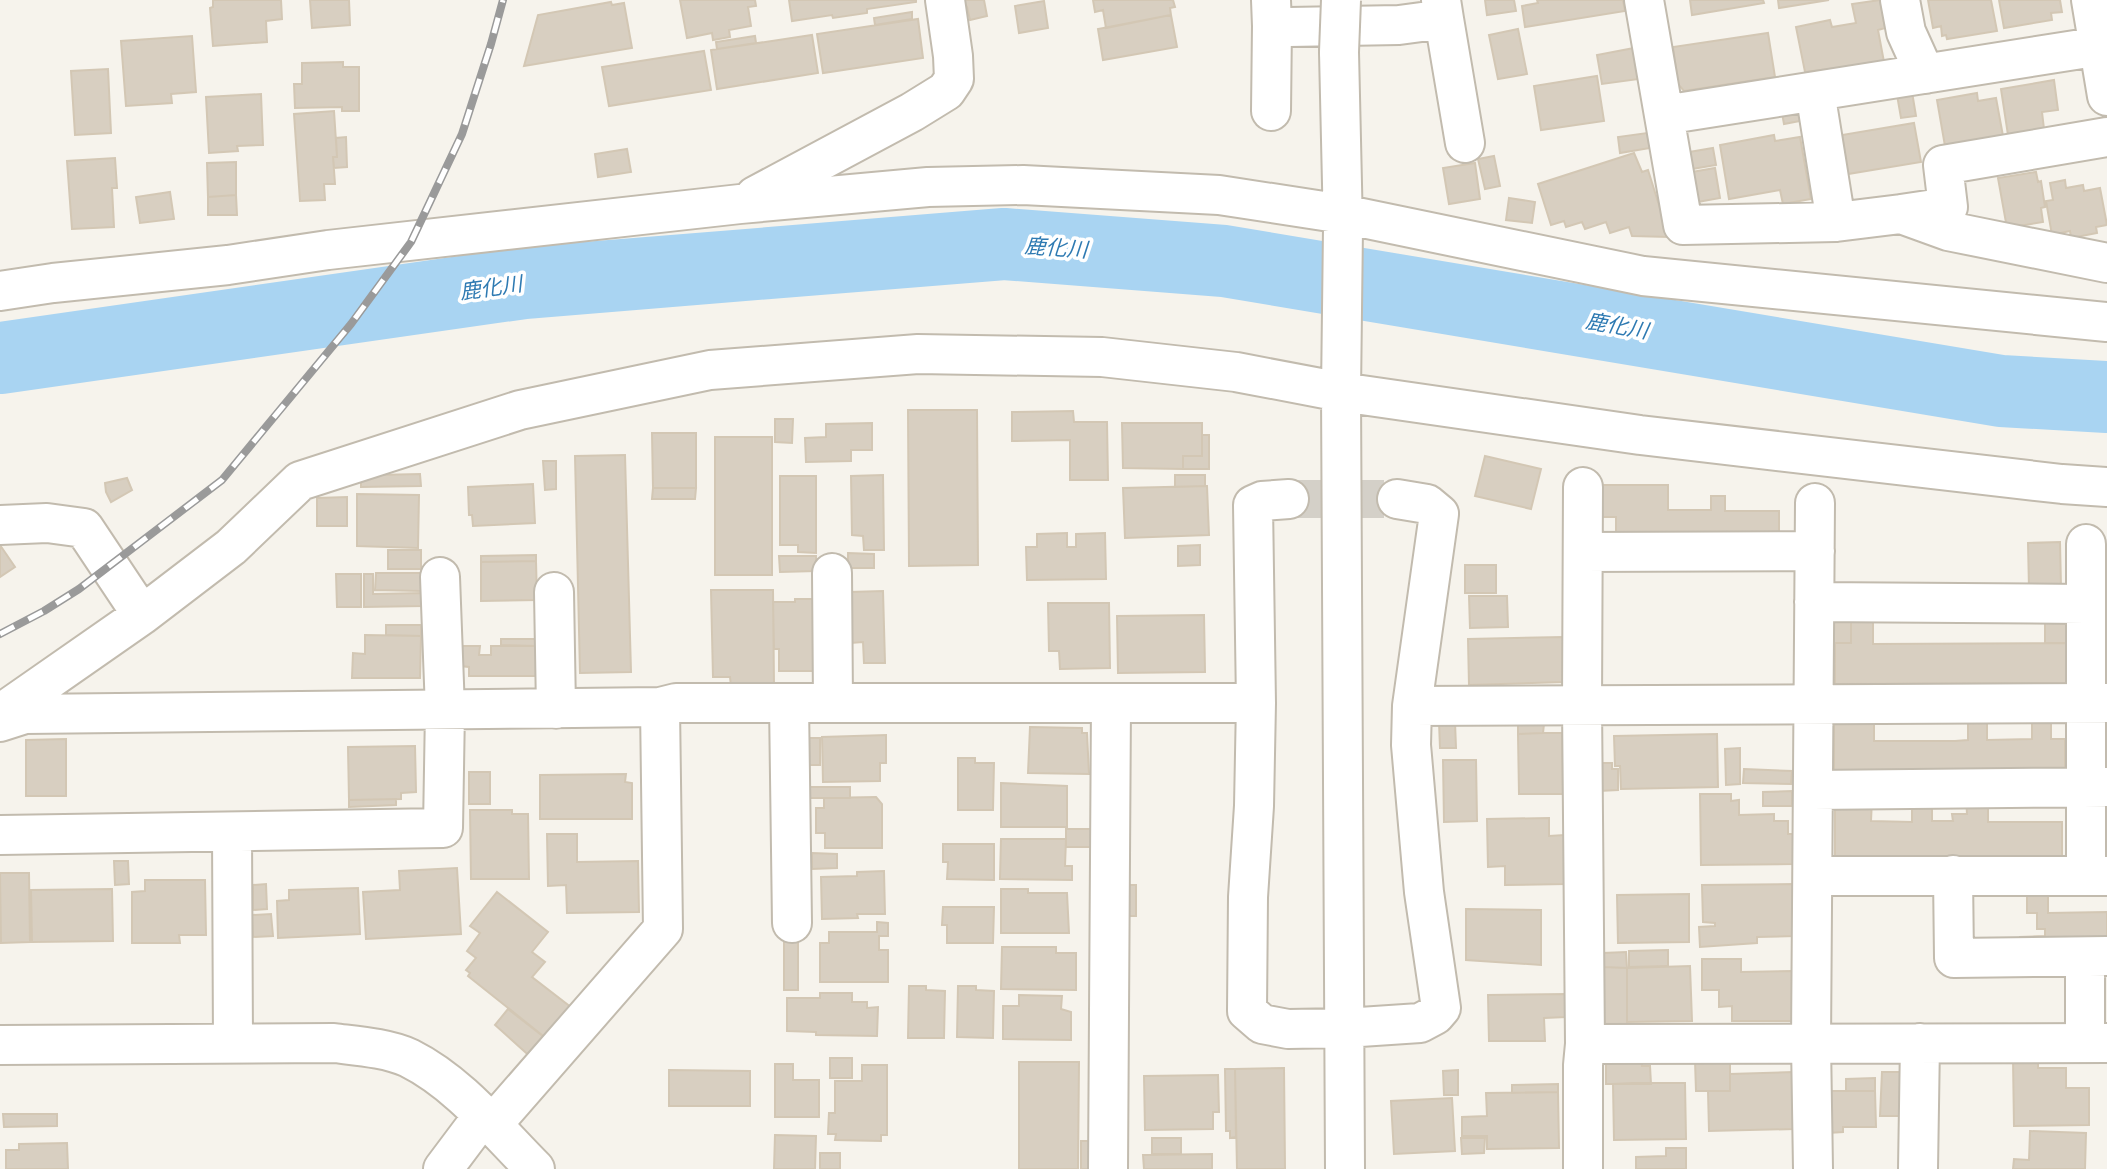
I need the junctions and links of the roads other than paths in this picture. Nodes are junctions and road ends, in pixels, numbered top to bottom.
1 (945, 0) edge
2 (1341, 0) edge
3 (1644, 0) edge
4 (1900, 0) edge
5 (2091, 0) edge
6 (1443, 9) edge
7 (1272, 13) edge
8 (2103, 46) edge
9 (1925, 74) junction
10 (2107, 96) edge
11 (1818, 110) dead end
12 (1271, 111) dead end
13 (1664, 115) junction
14 (2107, 137) edge
15 (1465, 143) dead end
16 (740, 204) junction
17 (1901, 214) junction
18 (1343, 221) junction
19 (1836, 222) junction
20 (2107, 263) edge
21 (0, 291) edge
22 (2107, 322) edge
23 (1341, 382) junction
24 (1583, 487) dead end
25 (2107, 487) edge
26 (1289, 499) tunnel mouth
27 (1397, 499) tunnel mouth
28 (1815, 503) dead end
29 (0, 525) edge
30 (2085, 544) dead end
31 (1815, 551) junction
32 (1583, 552) junction
33 (831, 573) dead end
34 (440, 577) dead end
35 (554, 592) dead end
36 (1814, 602) junction
37 (2093, 609) edge
38 (142, 615) junction
39 (789, 703) junction
40 (833, 703) junction
41 (1111, 703) junction
42 (1256, 703) junction
43 (2096, 703) edge
44 (1582, 704) junction
45 (1813, 704) junction
46 (1412, 706) junction
47 (660, 707) junction
48 (556, 709) junction
49 (445, 710) junction
50 (0, 714) edge
51 (0, 722) edge
52 (2096, 787) edge
53 (1813, 790) junction
54 (232, 832) junction
55 (0, 835) edge
56 (1953, 875) junction
57 (1813, 876) junction
58 (2096, 876) edge
59 (792, 923) dead end
60 (2096, 957) edge
61 (1345, 1028) junction
62 (1811, 1043) junction
63 (1920, 1043) junction
64 (2096, 1043) edge
65 (233, 1044) junction
66 (1586, 1044) junction
67 (0, 1045) edge
68 (487, 1121) junction
69 (443, 1169) edge
70 (535, 1169) edge
71 (1108, 1169) edge
72 (1345, 1169) edge
73 (1583, 1169) edge
74 (1813, 1169) edge
75 (1918, 1169) edge

1 - 16 street
2 - 18 street, bridge
3 - 13 street
4 - 9 street
5 - 8 street
6 - 7 street
6 - 15 street
7 - 12 street
8 - 9 street
8 - 10 street
9 - 13 street
11 - 19 street
13 - 19 street
14 - 17 street
16 - 18 street
16 - 21 street
17 - 19 street
17 - 20 street
18 - 22 street
18 - 23 street
23 - 25 street
23 - 38 street
23 - 61 street
24 - 32 street
26 - 42 street
27 - 46 street
28 - 31 street
29 - 38 street
30 - 37 street
31 - 32 street
31 - 36 street
32 - 44 street
33 - 40 street
34 - 49 street
35 - 48 street
36 - 37 street
36 - 45 street
37 - 43 street
38 - 50 street
39 - 40 street
39 - 47 street
39 - 59 street
40 - 41 street
41 - 42 street
41 - 71 street
42 - 61 street
43 - 45 street
43 - 52 street
44 - 45 street
44 - 46 street
44 - 66 street
45 - 53 street
46 - 61 street
47 - 48 street
47 - 68 street
48 - 49 street
49 - 51 street
49 - 54 street
52 - 53 street
52 - 58 street
53 - 57 street
54 - 55 street
54 - 65 street
56 - 57 street
56 - 58 street
56 - 60 street
57 - 62 street
60 - 64 street
61 - 72 street
62 - 63 street
62 - 66 street
62 - 74 street
63 - 64 street
63 - 75 street
65 - 67 street
65 - 68 street
66 - 73 street
68 - 69 street
68 - 70 street

